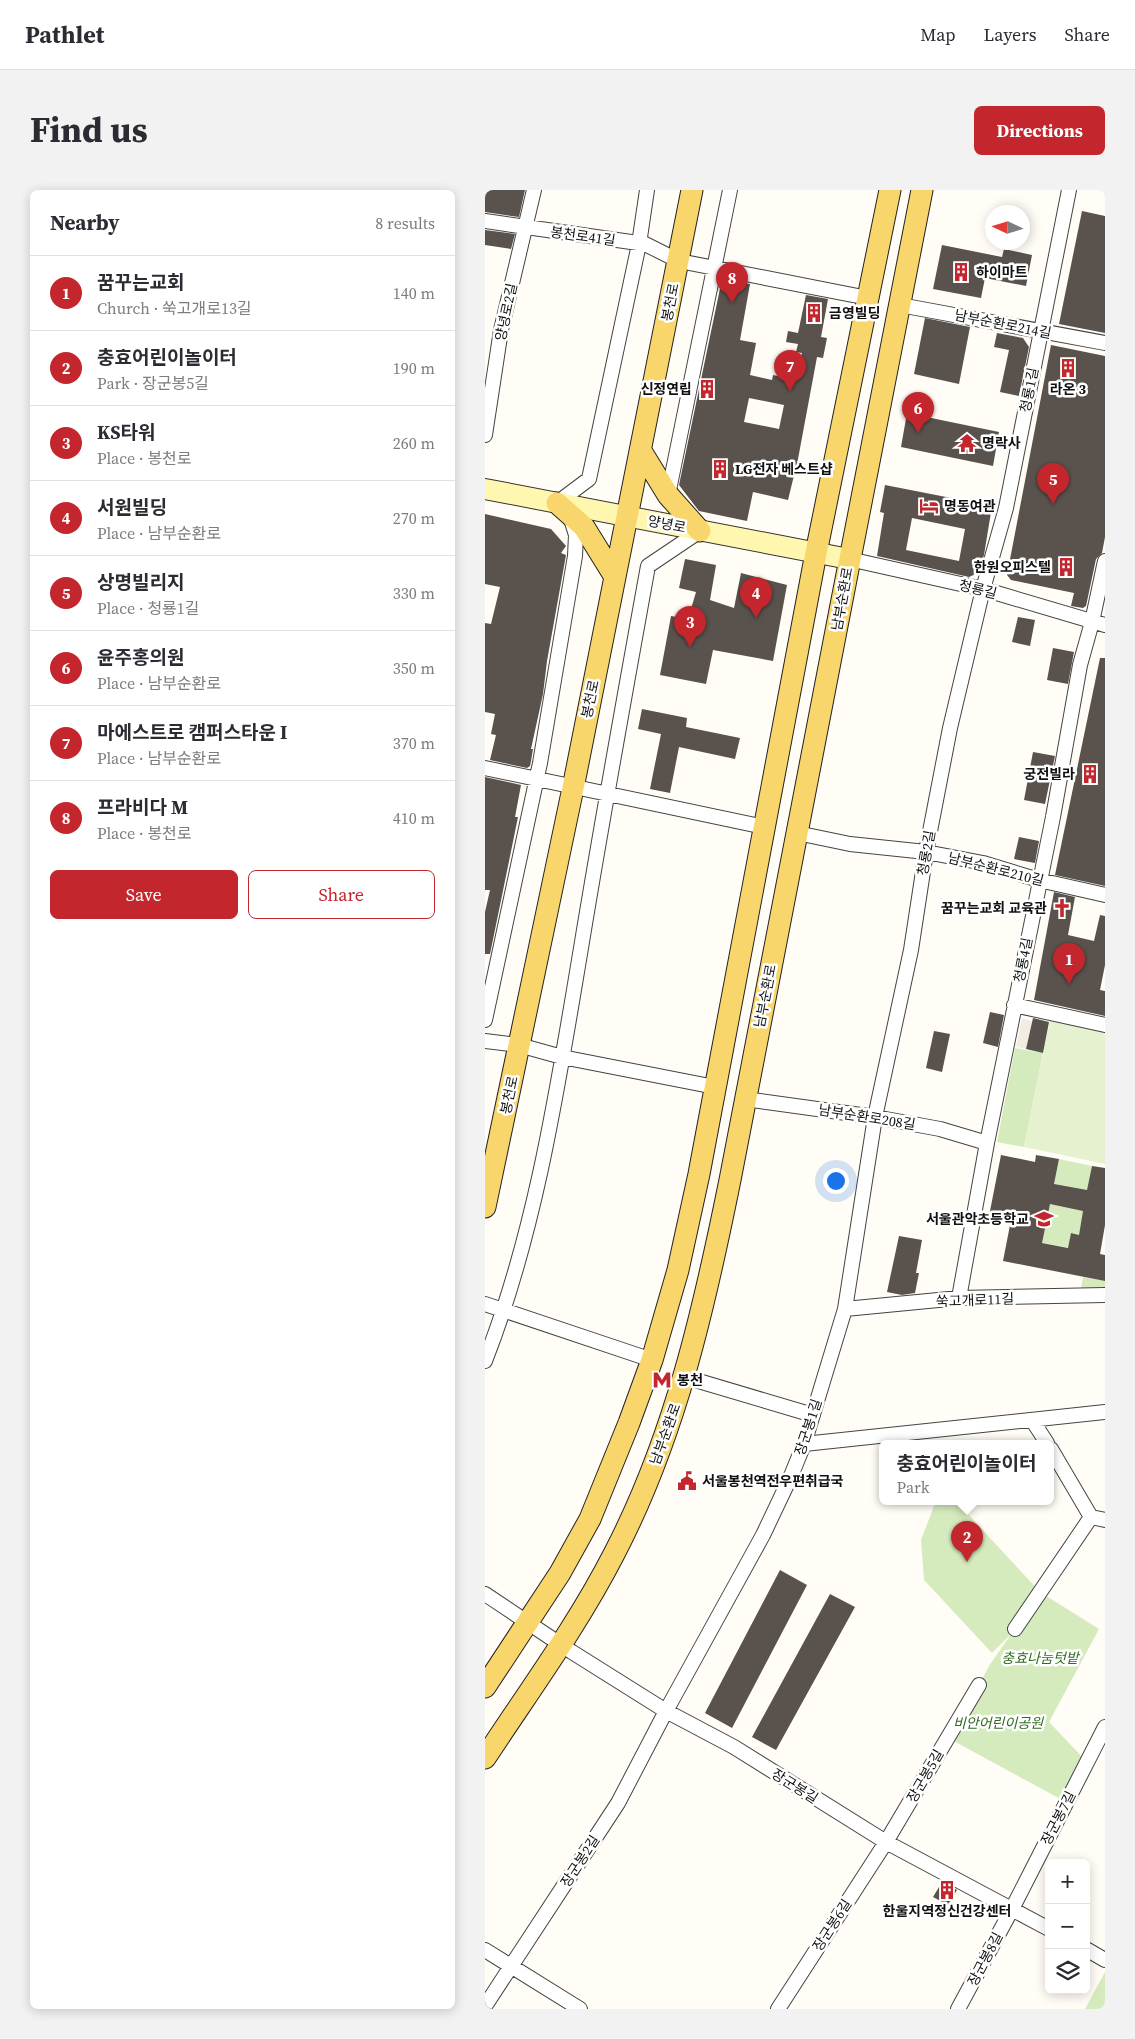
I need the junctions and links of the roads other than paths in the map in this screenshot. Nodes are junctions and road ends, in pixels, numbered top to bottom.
1 (534, 190) edge
2 (647, 190) edge
3 (693, 190) edge
4 (730, 190) edge
5 (890, 190) edge
6 (922, 190) edge
7 (1069, 190) edge
8 (485, 221) edge
9 (525, 228) junction
10 (639, 244) junction
11 (679, 261) junction
12 (715, 268) junction
13 (873, 275) junction
14 (905, 282) junction
15 (869, 298) junction
16 (900, 305) junction
17 (1041, 332) junction
18 (1105, 343) edge
19 (854, 370) junction
20 (490, 378) edge
21 (887, 378) junction
22 (485, 435) edge
23 (641, 451) junction
24 (485, 489) edge
25 (668, 495) junction
26 (563, 508) junction
27 (627, 516) junction
28 (700, 531) junction
29 (816, 553) junction
30 (849, 560) junction
31 (1105, 562) edge
32 (615, 577) junction
33 (983, 589) junction
34 (1105, 615) edge
35 (1098, 624) edge
36 (485, 768) edge
37 (536, 779) junction
38 (573, 788) junction
39 (606, 794) junction
40 (764, 827) junction
41 (797, 833) junction
42 (926, 852) junction
43 (1039, 880) junction
44 (1105, 895) edge
45 (1014, 1005) junction
46 (485, 1020) edge
47 (1105, 1025) edge
48 (726, 1030) junction
49 (757, 1038) junction
50 (485, 1041) edge
51 (519, 1045) junction
52 (562, 1057) junction
53 (715, 1087) junction
54 (745, 1099) junction
55 (875, 1117) junction
56 (987, 1143) junction
57 (485, 1207) edge
58 (1105, 1295) edge
59 (959, 1298) junction
60 (485, 1304) edge
61 (845, 1309) junction
62 (503, 1310) junction
63 (652, 1360) junction
64 (485, 1361) edge
65 (685, 1377) junction
66 (1105, 1412) edge
67 (813, 1415) junction
68 (1032, 1420) junction
69 (1045, 1440) edge
70 (803, 1444) junction
71 (1054, 1453) edge
72 (1098, 1519) edge
73 (485, 1594) edge
74 (527, 1623) junction
75 (1015, 1629) dead end
76 (553, 1640) junction
77 (979, 1684) dead end
78 (485, 1687) edge
79 (666, 1711) junction
80 (1105, 1726) edge
81 (485, 1758) edge
82 (886, 1842) junction
83 (1012, 1908) junction
84 (1045, 1927) edge
85 (485, 1950) edge
86 (1090, 1951) edge
87 (1105, 1960) edge
88 (512, 1966) junction
89 (485, 2006) edge
90 (580, 2009) edge
91 (778, 2009) edge
92 (957, 2009) edge

1 - 9 street, 양녕로2길
2 - 10 street
3 - 11 main road, 봉천로
4 - 12 street
5 - 13 main road
6 - 14 main road, 남부순환로
7 - 17 street, 청룡1길
8 - 9 street, 봉천로41길
9 - 10 street, 봉천로41길
9 - 20 street, 양녕로2길
10 - 11 street, 봉천로41길
10 - 26 street
11 - 12 street
11 - 23 main road, 봉천로
12 - 15 street
12 - 25 street
13 - 14 main road
13 - 15 main road
14 - 16 main road, 남부순환로
15 - 19 main road
16 - 17 street, 남부순환로214길
16 - 21 main road, 남부순환로
17 - 18 street, 남부순환로214길
17 - 33 street, 청룡1길
19 - 21 main road
19 - 29 main road
20 - 22 street, 양녕로2길
21 - 30 main road, 남부순환로
23 - 25 main road
23 - 27 main road, 봉천로
24 - 26 main road, 양녕로
25 - 28 main road
26 - 27 main road, 양녕로
26 - 32 main road
26 - 37 street
27 - 28 main road, 양녕로
27 - 32 main road, 봉천로
28 - 29 main road, 양녕로
28 - 39 street
29 - 30 main road, 양녕로
29 - 40 main road
30 - 33 street, 청룡길
30 - 41 main road, 남부순환로
31 - 35 street, 청룡4길
32 - 38 main road, 봉천로
33 - 35 street, 청룡길
33 - 42 street, 청룡2길
34 - 35 street
35 - 43 street, 청룡4길
36 - 37 street
37 - 38 street
37 - 46 street
38 - 39 street
38 - 51 main road, 봉천로
39 - 40 street
39 - 52 street
40 - 48 main road
41 - 42 street, 남부순환로210길
41 - 49 main road, 남부순환로
42 - 43 street, 남부순환로210길
42 - 55 street, 청룡2길
43 - 44 street, 남부순환로210길
43 - 45 street, 청룡4길
45 - 47 street
45 - 56 street, 청룡4길
48 - 49 main road
48 - 53 main road
49 - 54 main road, 남부순환로
50 - 51 street
51 - 52 street
51 - 57 main road, 봉천로
52 - 53 street
52 - 62 street
53 - 63 main road
54 - 55 street, 남부순환로208길
54 - 65 main road, 남부순환로
55 - 56 street, 남부순환로208길
55 - 61 street, 장군봉1길
56 - 59 street, 청룡4길
58 - 59 street, 쑥고개로11길
59 - 61 street, 쑥고개로11길
60 - 62 street
61 - 67 street, 장군봉1길
62 - 63 street
62 - 64 street
63 - 74 main road
65 - 67 street
65 - 76 main road, 남부순환로
66 - 68 street
67 - 70 street, 장군봉1길
68 - 69 street
68 - 70 street
70 - 79 street, 장군봉1길
71 - 72 street
72 - 75 street
73 - 74 street
74 - 76 street
74 - 78 main road
76 - 79 street, 장군봉길
76 - 81 main road, 남부순환로
77 - 82 street, 장군봉5길
79 - 82 street, 장군봉길
79 - 88 street, 장군봉2길
80 - 83 street, 장군봉7길
82 - 83 street, 장군봉길
82 - 91 street, 장군봉6길
83 - 84 street, 장군봉길
83 - 92 street, 장군봉8길
85 - 88 street
86 - 87 street
88 - 89 street, 장군봉2길
88 - 90 street

